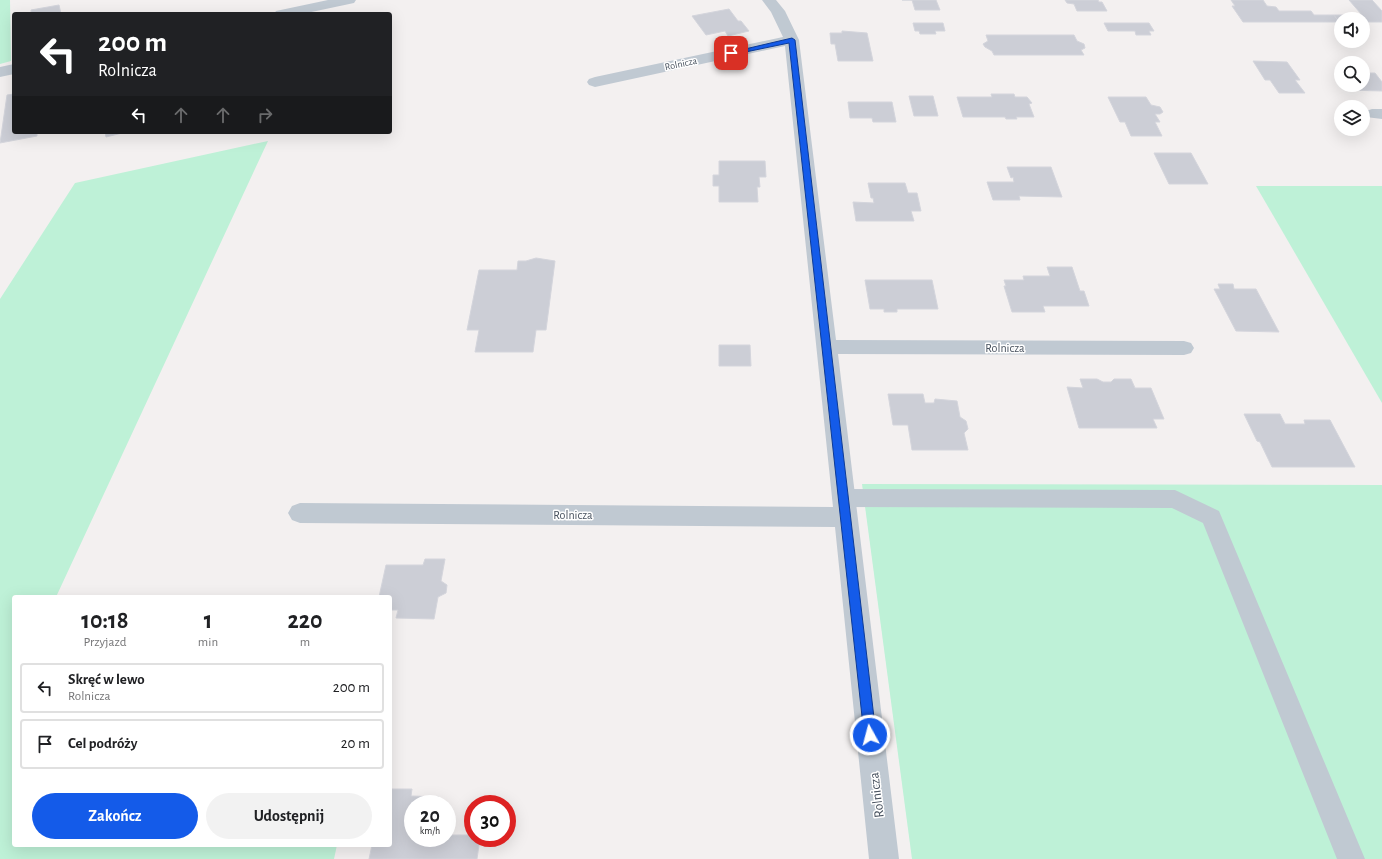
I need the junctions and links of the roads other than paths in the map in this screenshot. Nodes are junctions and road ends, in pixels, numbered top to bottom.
1 (349, 0) edge
2 (769, 0) edge
3 (291, 12) edge
4 (792, 40) junction
5 (12, 69) edge
6 (0, 72) edge
7 (595, 82) dead end
8 (826, 347) junction
9 (1184, 348) dead end
10 (844, 508) junction
11 (300, 513) dead end
12 (884, 859) edge
13 (1351, 859) edge

1 - 3 street
2 - 4 street, Rolnicza
4 - 7 street, Rolnicza
4 - 8 street, Rolnicza
5 - 6 street
8 - 9 street, Rolnicza
8 - 10 street, Rolnicza
10 - 11 street, Rolnicza
10 - 12 street, Rolnicza
10 - 13 lane

